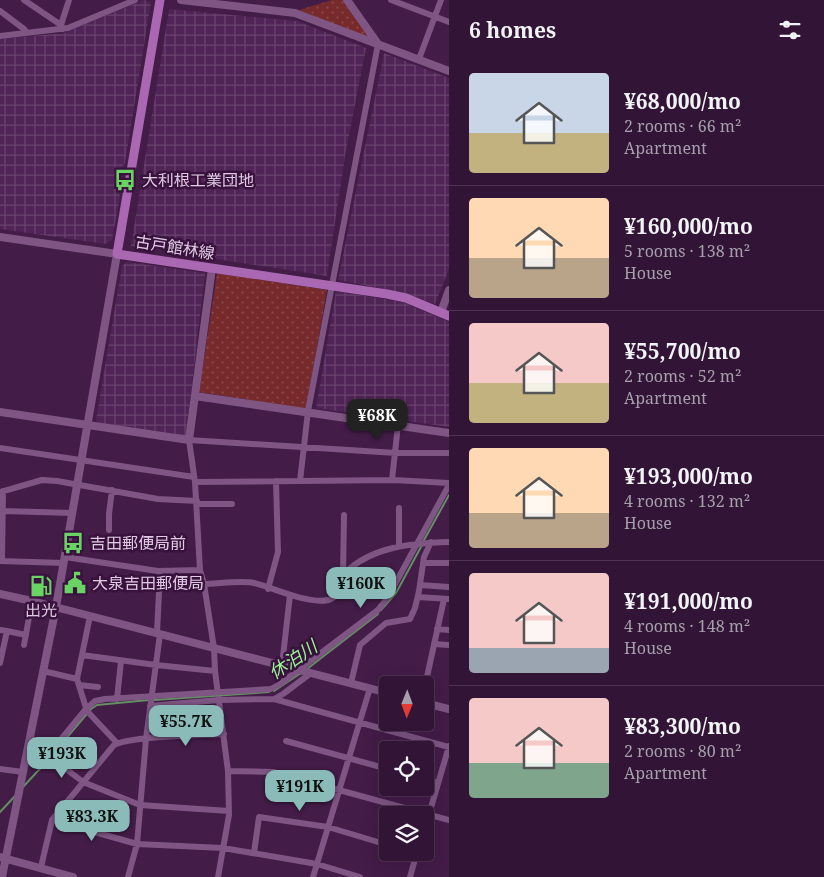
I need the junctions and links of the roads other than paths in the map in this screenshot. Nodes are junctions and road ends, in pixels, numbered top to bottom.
1 (24, 0) edge
2 (69, 0) edge
3 (135, 0) edge
4 (160, 0) edge
5 (181, 0) edge
6 (347, 0) edge
7 (391, 0) edge
8 (441, 0) edge
9 (0, 11) edge
10 (435, 17) junction
11 (449, 22) edge
12 (62, 27) junction
13 (26, 32) junction
14 (0, 36) edge
15 (378, 44) junction
16 (419, 59) junction
17 (449, 71) edge
18 (0, 237) edge
19 (117, 254) junction
20 (212, 268) junction
21 (331, 285) junction
22 (449, 290) edge
23 (445, 314) edge
24 (195, 396) junction
25 (0, 412) edge
26 (308, 412) junction
27 (88, 425) junction
28 (398, 425) junction
29 (449, 433) edge
30 (189, 440) junction
31 (0, 448) edge
32 (304, 448) junction
33 (396, 453) junction
34 (449, 453) edge
35 (82, 460) junction
36 (195, 479) junction
37 (392, 480) junction
38 (276, 481) junction
39 (300, 481) junction
40 (78, 483) junction
41 (449, 484) edge
42 (112, 490) junction
43 (1, 491) edge
44 (197, 503) junction
45 (232, 504) dead end
46 (399, 508) dead end
47 (3, 511) junction
48 (72, 513) junction
49 (344, 515) dead end
50 (109, 530) dead end
51 (449, 542) edge
52 (419, 543) junction
53 (429, 543) junction
54 (399, 546) junction
55 (64, 560) junction
56 (1, 561) edge
57 (423, 563) junction
58 (449, 563) edge
59 (200, 570) junction
60 (160, 571) junction
61 (343, 576) junction
62 (204, 584) junction
63 (420, 585) junction
64 (449, 587) edge
65 (268, 589) junction
66 (0, 594) edge
67 (290, 595) junction
68 (418, 597) junction
69 (447, 599) edge
70 (32, 601) junction
71 (56, 607) junction
72 (90, 616) junction
73 (438, 629) junction
74 (449, 630) edge
75 (3, 631) edge
76 (159, 634) junction
77 (26, 635) junction
78 (434, 644) junction
79 (24, 645) dead end
80 (449, 645) edge
81 (214, 648) junction
82 (82, 655) junction
83 (121, 661) junction
84 (0, 663) edge
85 (282, 665) junction
86 (156, 666) junction
87 (44, 671) junction
88 (215, 671) junction
89 (304, 671) junction
90 (427, 676) edge
91 (78, 682) junction
92 (351, 684) junction
93 (98, 687) dead end
94 (370, 688) junction
95 (379, 690) edge
96 (219, 696) junction
97 (117, 699) junction
98 (274, 699) junction
99 (151, 701) junction
100 (434, 705) edge
101 (449, 709) edge
102 (88, 712) junction
103 (360, 722) junction
104 (224, 734) junction
105 (146, 739) junction
106 (30, 740) junction
107 (286, 741) dead end
108 (117, 743) junction
109 (449, 747) edge
110 (51, 757) junction
111 (349, 759) junction
112 (379, 767) edge
113 (0, 769) edge
114 (228, 771) junction
115 (24, 772) junction
116 (83, 782) junction
117 (434, 782) edge
118 (438, 783) junction
119 (339, 791) junction
120 (140, 805) junction
121 (395, 806) edge
122 (432, 806) edge
123 (229, 811) junction
124 (434, 816) edge
125 (52, 820) junction
126 (449, 820) edge
127 (328, 827) junction
128 (379, 842) edge
129 (137, 844) junction
130 (223, 848) junction
131 (254, 853) junction
132 (3, 858) edge
133 (414, 861) edge
134 (317, 864) junction
135 (41, 867) junction
136 (2, 877) edge
137 (73, 877) edge
138 (128, 877) edge
139 (218, 877) edge
140 (313, 877) edge
141 (360, 877) edge
142 (410, 877) edge

1 - 12 street
2 - 12 street
3 - 12 street
4 - 19 main road, 古戸館林線
5 - 15 street
6 - 15 street
7 - 10 street
8 - 10 street
9 - 13 street
10 - 11 street
10 - 16 street
12 - 13 street
13 - 14 street
15 - 16 street
15 - 21 street
16 - 17 street
18 - 19 street
19 - 20 main road, 古戸館林線
19 - 27 street
20 - 21 main road, 古戸館林線
20 - 24 street
21 - 23 main road, 古戸館林線
21 - 26 street
22 - 23 street
24 - 26 street
24 - 30 street
25 - 27 street
26 - 28 street
26 - 32 street
27 - 30 street
27 - 35 street
28 - 29 street
28 - 33 street
30 - 32 street
30 - 36 street
31 - 35 street
32 - 33 street
32 - 39 street
33 - 34 street
33 - 37 street
35 - 36 street
35 - 40 street
36 - 38 street
36 - 44 street
37 - 39 street
37 - 41 street
38 - 39 street
38 - 65 street
40 - 42 street
40 - 43 street
40 - 48 street
41 - 52 street
42 - 44 street
42 - 50 street
43 - 47 street
44 - 45 street
44 - 59 street
46 - 54 street
47 - 48 street
47 - 56 street
48 - 55 street
49 - 61 street
51 - 53 street
52 - 53 street
52 - 54 street
52 - 89 street
53 - 57 street
54 - 61 street
55 - 56 street
55 - 60 street
55 - 71 street
57 - 58 street
57 - 63 street
59 - 60 street
59 - 62 street
60 - 76 street
61 - 67 street
62 - 65 street
62 - 81 street
63 - 64 street
63 - 68 street
65 - 67 street
66 - 70 street
67 - 85 street
68 - 69 street
68 - 92 street
69 - 73 street
70 - 71 street
70 - 77 street
71 - 72 street
71 - 87 street
72 - 76 street
72 - 82 street
73 - 74 street
73 - 78 street
75 - 77 street
75 - 84 street
76 - 81 street
76 - 86 street
77 - 79 street
78 - 80 street
78 - 90 street
81 - 85 street
81 - 88 street
82 - 83 street
82 - 91 street
83 - 86 street
83 - 97 street
85 - 89 street
86 - 88 street
86 - 99 street
87 - 91 street
87 - 106 street
88 - 96 street
89 - 92 street
89 - 96 street
89 - 98 street
91 - 93 street
91 - 102 street
92 - 94 street
94 - 95 street
94 - 103 street
96 - 98 street
96 - 99 street
96 - 104 street
97 - 99 street
97 - 102 street
98 - 103 street
99 - 105 street
100 - 101 street
102 - 108 street
102 - 110 street
103 - 109 street
103 - 111 street
104 - 105 street
104 - 114 street
105 - 108 street
105 - 120 street
106 - 110 street
106 - 115 street
107 - 111 street
108 - 116 street
109 - 118 street
110 - 116 street
111 - 112 street
111 - 119 street
113 - 115 street
114 - 119 street
114 - 123 street
115 - 132 street
116 - 120 street
116 - 125 street
117 - 118 street
118 - 122 street
119 - 121 street
119 - 127 street
120 - 123 street
120 - 129 street
123 - 130 street
124 - 126 street
125 - 129 street
125 - 135 street
127 - 128 street
127 - 131 street
127 - 134 street
129 - 130 street
129 - 138 street
130 - 131 street
130 - 139 street
131 - 134 street
132 - 135 street
132 - 136 street
133 - 142 street
134 - 140 street
134 - 141 street
135 - 137 street

